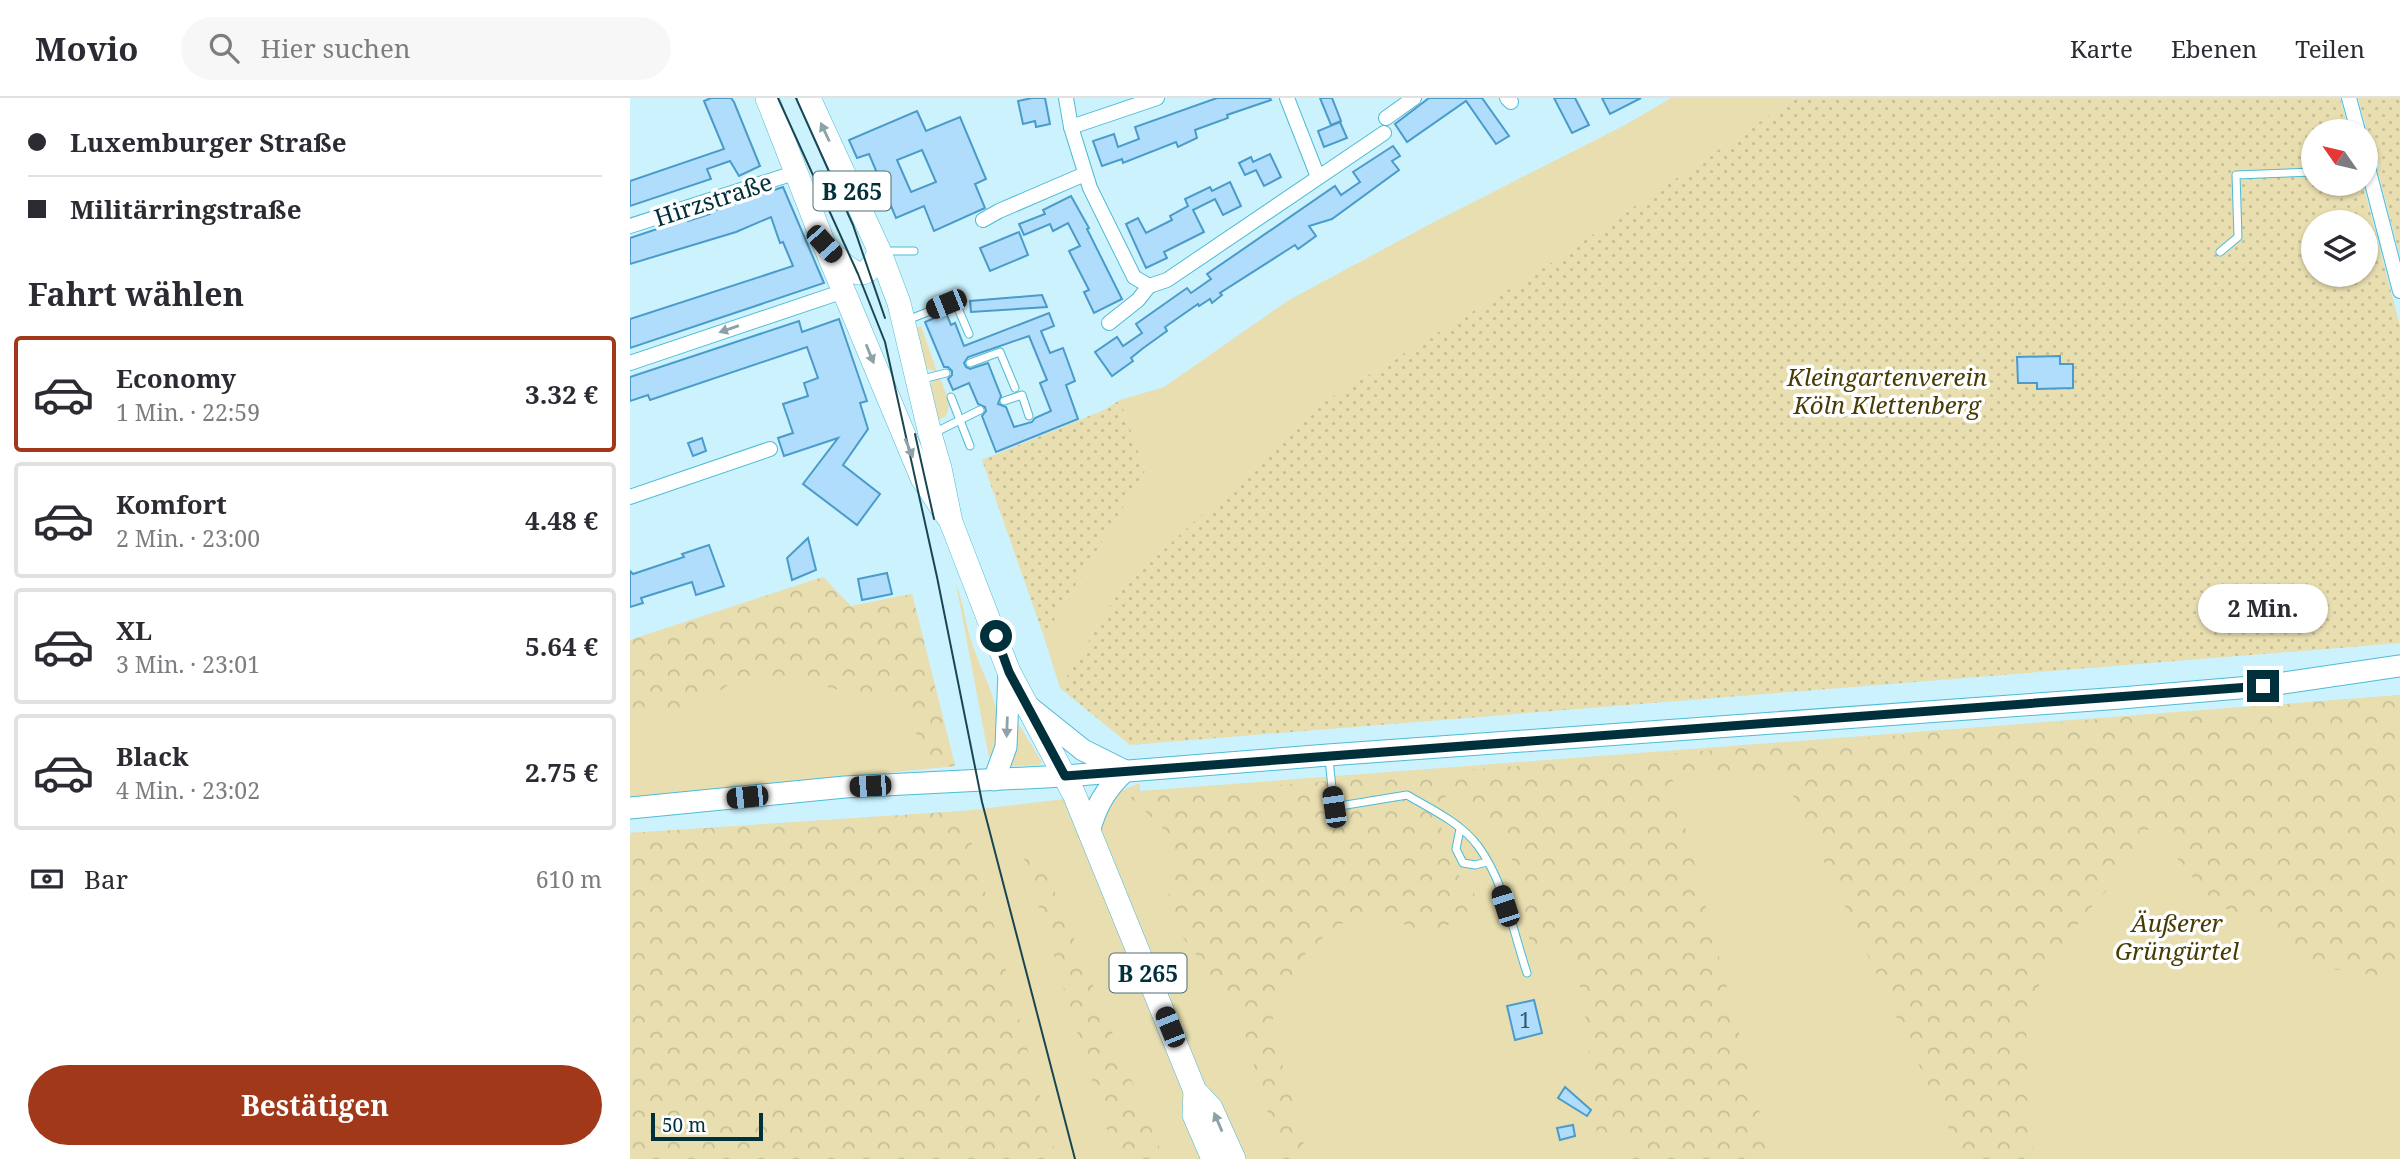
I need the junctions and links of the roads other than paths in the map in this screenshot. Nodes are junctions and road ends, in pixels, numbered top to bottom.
1 (767, 98) edge
2 (809, 98) edge
3 (1066, 98) edge
4 (1157, 98) edge
5 (1287, 98) edge
6 (1414, 98) edge
7 (2349, 98) edge
8 (2355, 119) edge
9 (1071, 127) junction
10 (797, 172) junction
11 (2301, 172) edge
12 (1085, 174) junction
13 (1318, 177) junction
14 (2375, 196) edge
15 (983, 220) dead end
16 (630, 226) edge
17 (824, 244) junction
18 (914, 251) dead end
19 (2220, 252) dead end
20 (880, 253) junction
21 (1149, 286) junction
22 (844, 291) junction
23 (2400, 291) edge
24 (905, 321) junction
25 (1109, 323) dead end
26 (969, 334) dead end
27 (630, 363) edge
28 (970, 363) dead end
29 (946, 373) dead end
30 (919, 380) junction
31 (1015, 388) dead end
32 (951, 397) dead end
33 (1004, 401) dead end
34 (980, 410) dead end
35 (1029, 416) dead end
36 (960, 420) junction
37 (930, 434) junction
38 (970, 446) dead end
39 (770, 449) dead end
40 (630, 497) edge
41 (951, 522) junction
42 (2400, 666) edge
43 (1009, 672) junction
44 (1026, 704) junction
45 (1328, 755) junction
46 (1125, 771) junction
47 (1065, 776) junction
48 (994, 780) junction
49 (630, 808) edge
50 (1461, 829) junction
51 (1089, 832) junction
52 (1487, 862) junction
53 (1527, 973) dead end
54 (1195, 1091) junction
55 (1213, 1159) edge
56 (1234, 1159) edge

1 - 10 main road, B 265
20 -> 2 main road, B 265
3 - 9 street
4 - 9 street
5 - 13 street
6 - 13 street
7 - 8 street
9 - 12 street
10 - 16 street, Hirzstraße
10 - 17 main road, B 265
11 - 19 lane
12 - 15 street
12 - 21 street
13 - 21 street
14 - 23 street
17 - 20 main road
17 - 22 main road, B 265
18 - 20 lane
20 - 24 main road, B 265
21 - 25 street
22 -> 27 street
22 -> 41 main road, B 265
24 - 26 lane
24 - 30 main road, B 265
28 - 31 lane
29 - 30 lane
30 - 37 main road, B 265
32 - 36 lane
33 - 35 lane
34 - 36 lane
36 - 37 lane
36 - 38 lane
37 - 41 main road, B 265
39 - 40 street
41 - 43 main road, B 265
42 - 45 main road
43 - 44 main road, B 265
43 -> 48 main road
44 - 46 main road
44 - 47 main road, B 265
45 - 46 main road
45 - 50 lane
46 - 47 main road
46 - 51 main road
47 - 48 main road
47 - 51 main road, B 265
48 - 49 main road
50 - 52 lane
50 - 52 lane
51 - 54 main road, B 265
52 - 53 lane
54 - 55 main road, B 265
56 -> 54 main road, B 265

